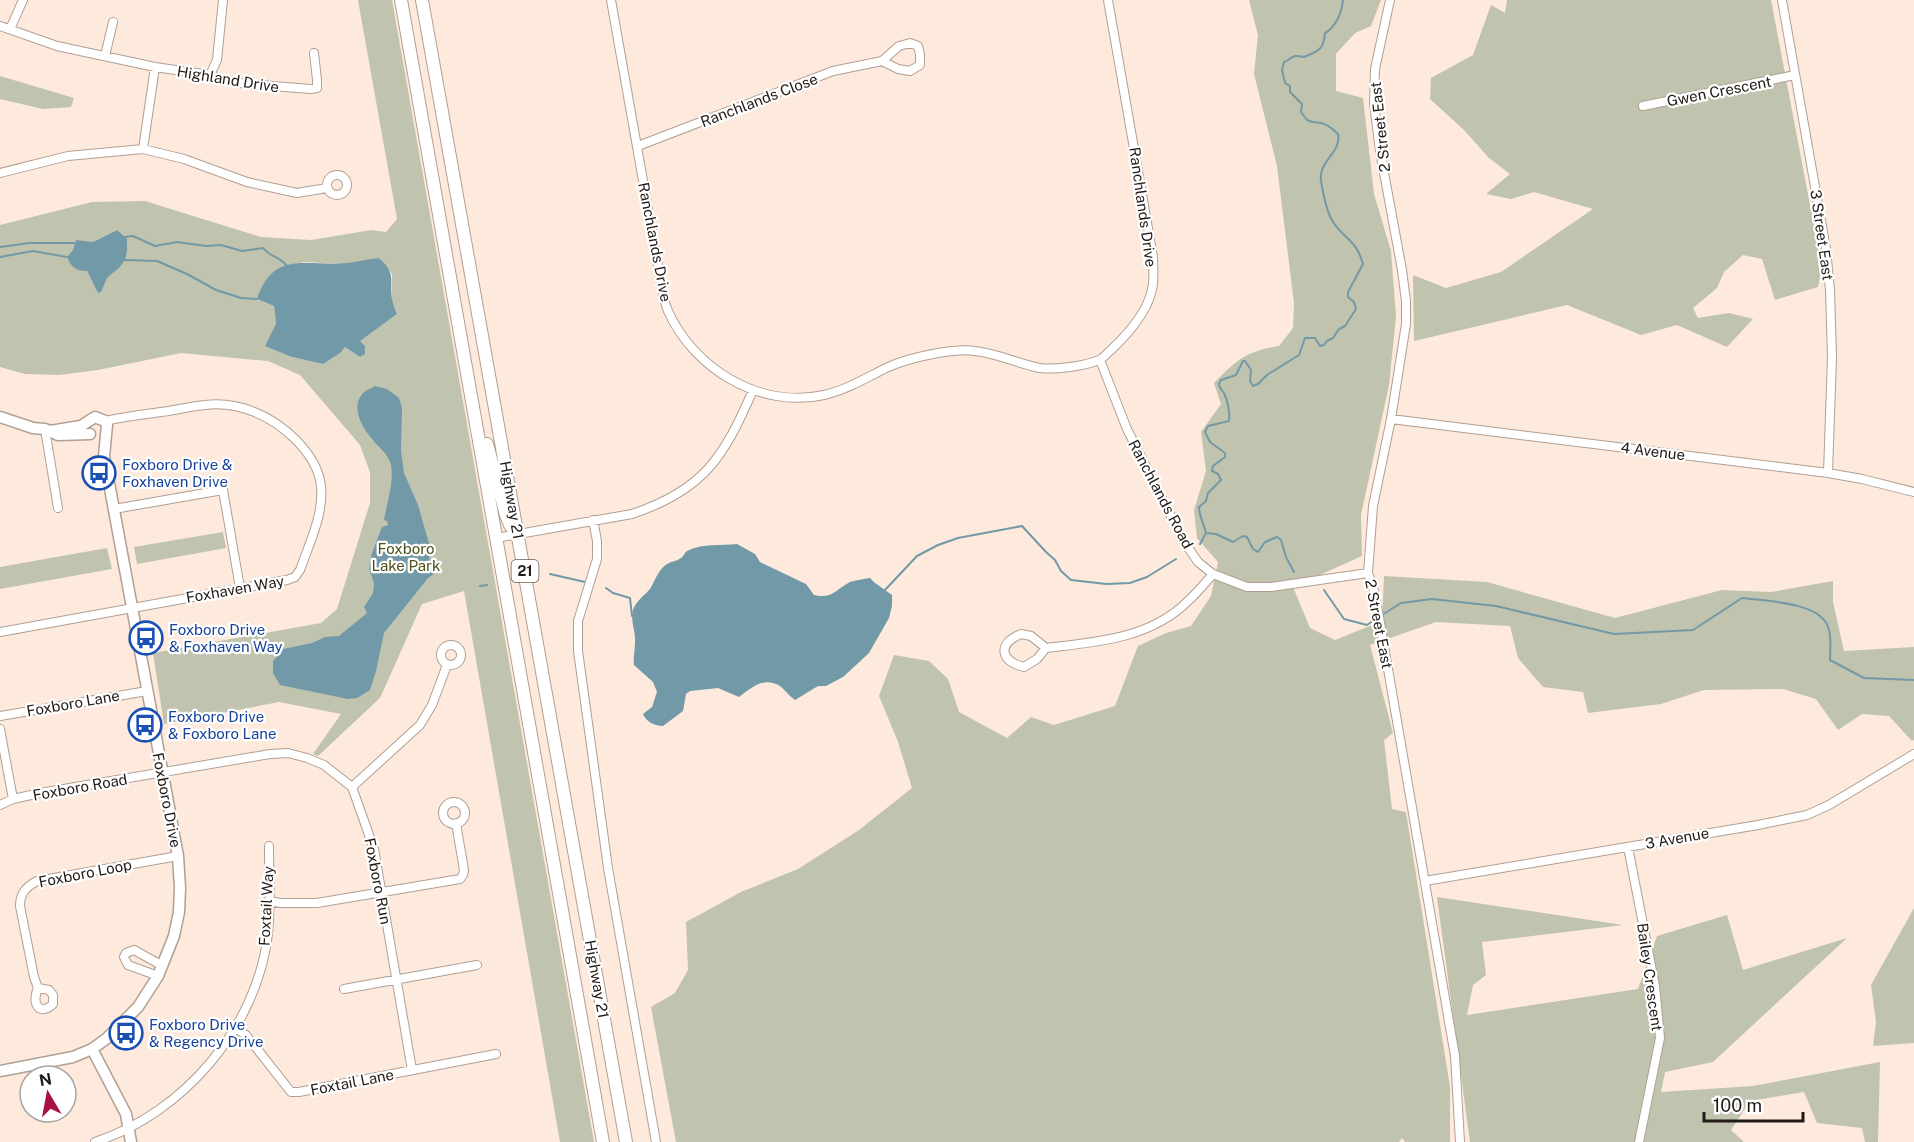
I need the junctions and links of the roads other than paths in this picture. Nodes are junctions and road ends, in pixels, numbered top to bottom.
1 (24, 0) edge
2 (223, 0) edge
3 (401, 0) edge
4 (422, 0) edge
5 (611, 0) edge
6 (1108, 0) edge
7 (1390, 0) edge
8 (1782, 0) edge
9 (113, 22) dead end
10 (0, 26) edge
11 (10, 29) junction
12 (314, 53) dead end
13 (105, 56) junction
14 (882, 61) junction
15 (155, 67) junction
16 (210, 75) junction
17 (1795, 75) junction
18 (1643, 106) dead end
19 (638, 146) junction
20 (143, 149) junction
21 (0, 173) edge
22 (327, 188) dead end
23 (1100, 360) junction
24 (753, 390) junction
25 (472, 400) junction
26 (0, 417) edge
27 (1391, 419) junction
28 (48, 430) junction
29 (98, 430) junction
30 (1828, 473) junction
31 (1914, 492) edge
32 (58, 508) dead end
33 (114, 509) junction
34 (593, 520) junction
35 (519, 534) junction
36 (496, 538) junction
37 (1368, 573) junction
38 (1213, 574) junction
39 (240, 588) junction
40 (131, 609) junction
41 (0, 633) edge
42 (1046, 648) junction
43 (447, 664) dead end
44 (147, 690) junction
45 (0, 716) edge
46 (0, 729) edge
47 (1914, 754) edge
48 (162, 772) junction
49 (352, 787) junction
50 (13, 800) junction
51 (0, 805) edge
52 (456, 823) dead end
53 (269, 846) dead end
54 (1628, 847) junction
55 (178, 856) junction
56 (1425, 880) junction
57 (381, 892) junction
58 (270, 901) junction
59 (477, 965) dead end
60 (395, 980) junction
61 (38, 988) dead end
62 (344, 989) dead end
63 (235, 1028) junction
64 (90, 1046) junction
65 (496, 1054) dead end
66 (412, 1070) junction
67 (0, 1071) edge
68 (129, 1127) junction
69 (95, 1142) edge
70 (131, 1142) edge
71 (603, 1142) edge
72 (626, 1142) edge
73 (656, 1142) edge
74 (1460, 1142) edge
75 (1639, 1142) edge

1 - 11 street
2 - 16 street
3 - 25 main road, Highway 21 / 21
4 - 35 main road, Highway 21 / 21
5 - 19 street, Ranchlands Drive
6 - 23 street, Ranchlands Drive
7 - 27 street, 2 Street East
8 - 17 street, 3 Street East
9 - 13 street
10 - 11 street, Highland Drive
11 - 13 street, Highland Drive
12 - 16 street, Highland Drive
13 - 15 street, Highland Drive
14 - 14 street, Ranchlands Close
14 - 19 street, Ranchlands Close
15 - 16 street, Highland Drive
15 - 20 street
17 - 18 street, Gwen Crescent
17 - 30 street, 3 Street East
19 - 24 street, Ranchlands Drive
20 - 21 street
20 - 22 street
23 - 24 street, Ranchlands Drive
23 - 38 street, Ranchlands Road
24 - 34 street
25 - 35 main road
25 - 36 main road, Highway 21 / 21
26 - 28 street
27 - 30 street, 4 Avenue
27 - 37 street, 2 Street East
28 - 29 street
28 - 32 street
29 - 33 street, Foxboro Drive
29 - 39 street, Foxhaven Way
30 - 31 street, 4 Avenue
33 - 39 street
33 - 40 street, Foxboro Drive
34 - 35 street
34 - 73 street
35 - 36 street
35 - 72 main road, Highway 21 / 21
36 - 71 main road, Highway 21 / 21
37 - 38 street, Ranchlands Road
37 - 56 street, 2 Street East
38 - 42 street
39 - 40 street, Foxhaven Way
40 - 41 street, Foxhaven Way
40 - 44 street, Foxboro Drive
42 - 42 street
43 - 49 street
44 - 45 street, Foxboro Lane
44 - 48 street, Foxboro Drive
46 - 50 street
47 - 54 street, 3 Avenue
48 - 49 street
48 - 50 street, Foxboro Road
48 - 55 street, Foxboro Drive
49 - 57 street, Foxboro Run
50 - 51 street, Foxboro Road
52 - 57 street
53 - 58 street, Foxtail Way
54 - 56 street, 3 Avenue
54 - 75 street, Bailey Crescent
55 - 61 street, Foxboro Loop
55 - 64 street, Foxboro Drive
56 - 74 street, 2 Street East
57 - 58 street
57 - 60 street, Foxboro Run
58 - 63 street, Foxtail Way
59 - 60 street
60 - 62 street
60 - 66 street, Foxboro Run
63 - 66 street, Foxtail Lane
63 - 68 street, Foxtail Way
64 - 67 street, Foxboro Drive
64 - 68 street
65 - 66 street, Foxtail Lane
68 - 69 street, Foxtail Way
68 - 70 street

